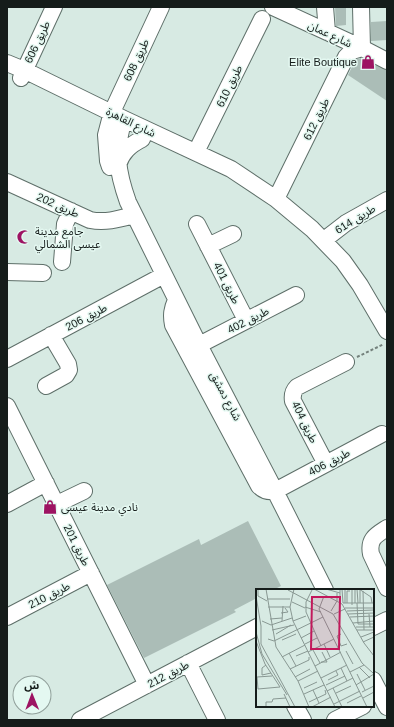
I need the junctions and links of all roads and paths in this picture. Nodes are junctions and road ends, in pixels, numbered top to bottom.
1 (54, 7) edge
2 (161, 7) edge
3 (273, 7) edge
4 (325, 7) edge
5 (361, 7) edge
6 (262, 19) dead end
7 (327, 32) junction
8 (362, 48) junction
9 (387, 61) edge
10 (7, 63) edge
11 (17, 73) edge
12 (116, 120) junction
13 (142, 139) junction
14 (196, 152) junction
15 (118, 166) junction
16 (7, 182) edge
17 (252, 184) junction
18 (276, 199) junction
19 (387, 200) edge
20 (131, 209) junction
21 (71, 211) junction
22 (197, 224) dead end
23 (233, 234) dead end
24 (324, 240) junction
25 (208, 246) junction
26 (62, 262) dead end
27 (7, 272) edge
28 (43, 273) dead end
29 (164, 275) junction
30 (296, 295) dead end
31 (176, 300) junction
32 (382, 308) edge
33 (246, 320) junction
34 (387, 331) edge
35 (51, 335) junction
36 (387, 343) edge
37 (199, 345) junction
38 (7, 359) edge
39 (346, 362) joint
40 (46, 386) dead end
41 (7, 406) edge
42 (382, 434) dead end
43 (326, 464) junction
44 (46, 483) junction
45 (84, 491) dead end
46 (276, 491) junction
47 (7, 504) edge
48 (57, 504) junction
49 (387, 528) edge
50 (91, 573) junction
51 (387, 588) edge
52 (325, 589) edge
53 (7, 616) edge
54 (387, 620) edge
55 (374, 626) edge
56 (256, 629) edge
57 (188, 663) junction
58 (374, 682) edge
59 (147, 685) junction
60 (296, 707) edge
61 (361, 707) edge
62 (387, 707) edge
63 (80, 720) edge
64 (217, 720) edge
65 (302, 720) edge
66 (335, 720) edge

1 - 11 street, طريق 606
2 - 12 street, طريق 608
3 - 7 street, شارع عمان
4 - 7 street
5 - 8 street
6 - 14 street, طريق 610
7 - 8 street, شارع عمان
8 - 9 street, شارع عمان
8 - 18 street, طريق 612
10 - 11 street, شارع القاهرة
11 - 12 street, شارع القاهرة
12 - 13 street, شارع القاهرة
12 - 14 street, شارع القاهرة
12 - 15 street, شارع دمشق
12 - 20 street, شارع دمشق
13 - 15 street
13 - 17 street, شارع القاهرة
14 - 17 street, شارع القاهرة
15 - 20 street, شارع دمشق
16 - 21 street, طريق 202
17 - 18 street, شارع القاهرة
18 - 24 street, شارع القاهرة
19 - 24 street, طريق 614
20 - 21 street, طريق 202
20 - 29 street, شارع دمشق
21 - 26 street
22 - 25 street, طريق 401
23 - 25 street
24 - 32 street, شارع القاهرة
25 - 33 street, طريق 401
27 - 28 street
29 - 31 street, شارع دمشق
29 - 35 street, طريق 206
30 - 33 street, طريق 402
31 - 37 street, شارع دمشق
31 - 46 street
32 - 34 street, شارع القاهرة
33 - 37 street, طريق 402
35 - 38 street, طريق 206
35 - 40 street
36 - 39 path
37 - 46 street, شارع دمشق
39 - 43 street, طريق 404
41 - 44 street, طريق 201
42 - 43 street, طريق 406
43 - 46 street, طريق 406
44 - 47 street
44 - 48 street, طريق 201
45 - 48 street
46 - 52 street, شارع دمشق
48 - 50 street, طريق 201
49 - 51 street
50 - 53 street, طريق 210
50 - 59 street, طريق 201
54 - 55 street
56 - 57 street, طريق 212
57 - 59 street, طريق 212
57 - 64 street
58 - 62 street
59 - 63 street, طريق 212
60 - 65 street
61 - 66 street

